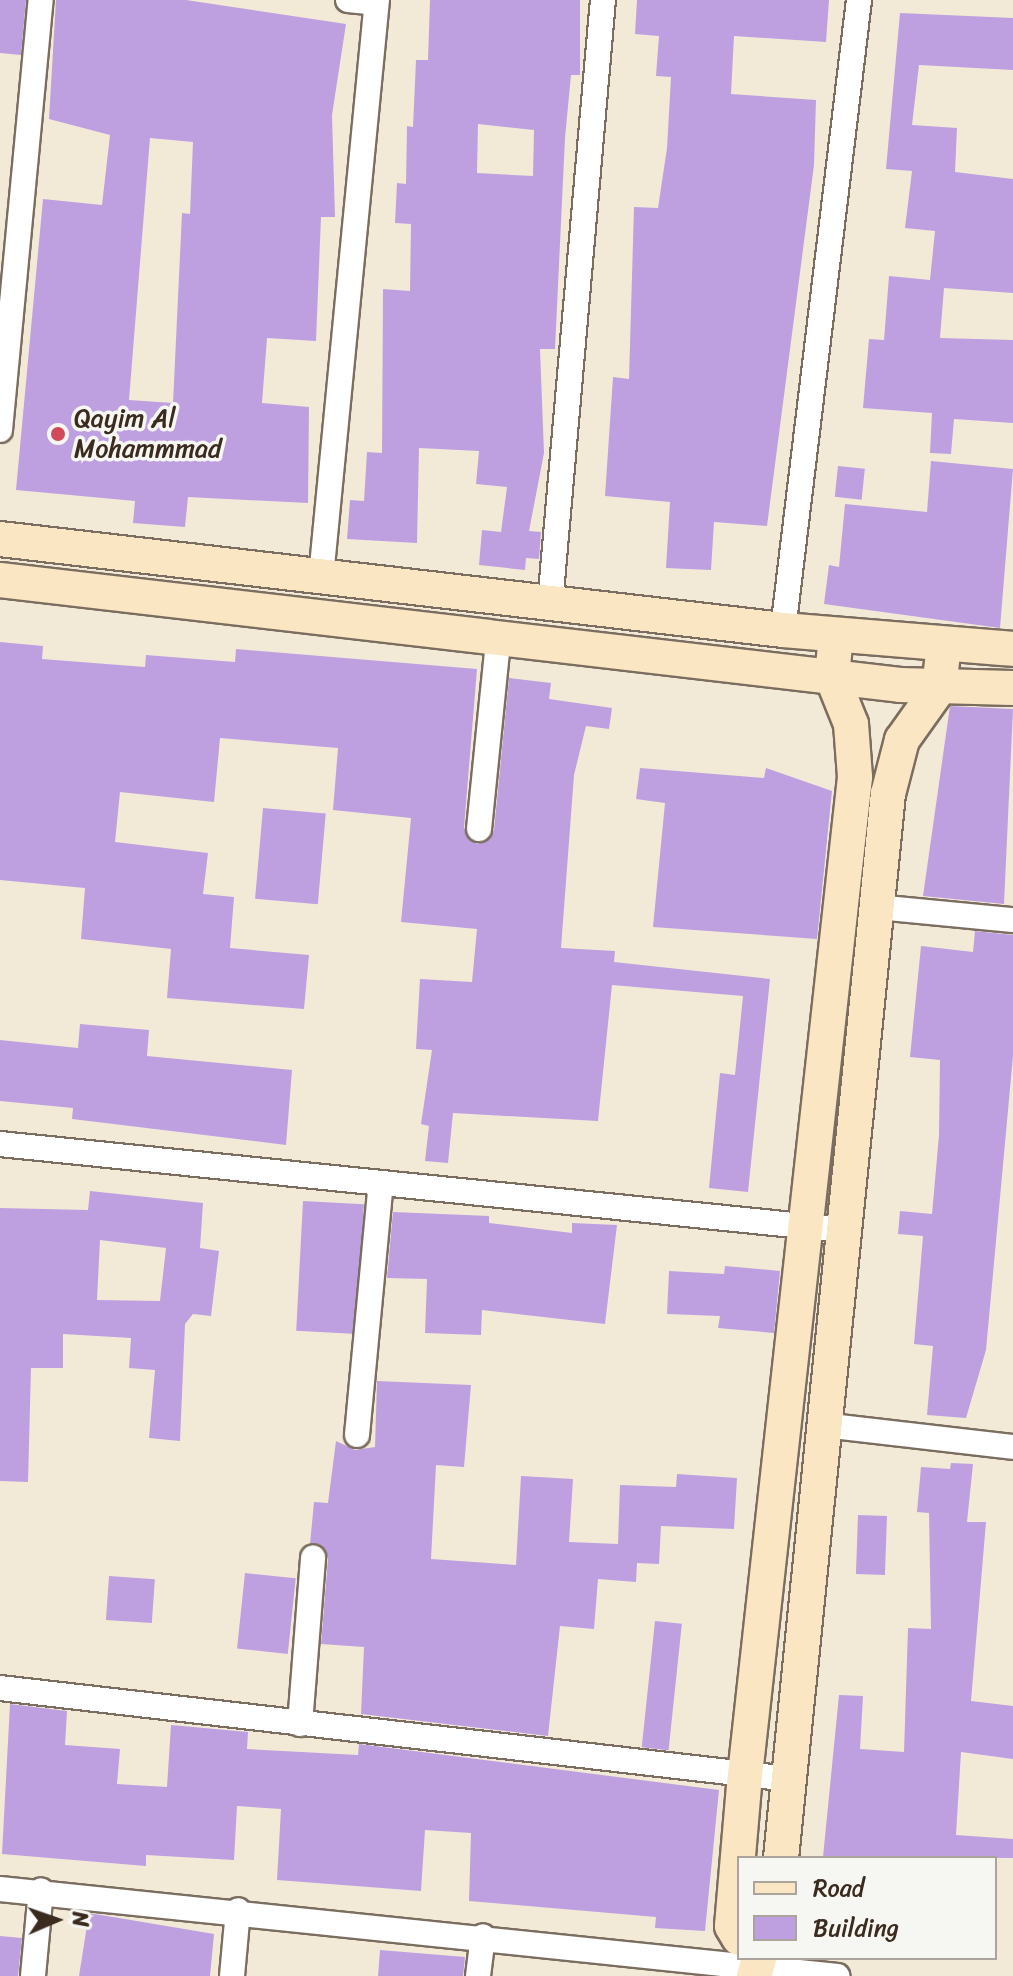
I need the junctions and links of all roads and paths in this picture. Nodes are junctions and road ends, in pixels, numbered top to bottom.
1 (41, 0) edge
2 (348, 0) edge
3 (603, 0) edge
4 (859, 0) edge
5 (377, 2) edge
6 (0, 430) edge
7 (0, 539) edge
8 (321, 577) junction
9 (0, 580) edge
10 (550, 604) junction
11 (783, 630) junction
12 (836, 635) junction
13 (498, 641) junction
14 (944, 645) junction
15 (1013, 649) edge
16 (832, 677) junction
17 (939, 688) junction
18 (1013, 688) edge
19 (479, 829) dead end
20 (877, 907) junction
21 (1013, 920) edge
22 (0, 1144) edge
23 (381, 1183) junction
24 (805, 1226) junction
25 (842, 1230) junction
26 (823, 1425) junction
27 (357, 1435) dead end
28 (1013, 1447) edge
29 (313, 1558) dead end
30 (0, 1688) edge
31 (300, 1724) junction
32 (745, 1775) junction
33 (789, 1779) junction
34 (738, 1856) edge
35 (781, 1856) edge
36 (737, 1868) edge
37 (0, 1889) edge
38 (41, 1890) junction
39 (238, 1910) junction
40 (737, 1935) edge
41 (483, 1936) junction
42 (737, 1958) edge
43 (756, 1960) edge
44 (33, 1976) edge
45 (232, 1976) edge
46 (478, 1976) edge
47 (837, 1976) edge

1 - 6 street
2 - 5 street
3 - 10 street
4 - 11 street
5 - 8 street
7 - 8 street
8 - 10 street
9 - 13 street
10 - 11 street
11 - 12 street
12 - 14 street
12 - 16 street
13 - 16 street
13 - 19 street
14 - 15 street
14 - 17 street
16 - 17 street
16 - 24 street
17 - 18 street
17 - 20 street
20 - 21 street
20 - 25 street
22 - 23 street
23 - 24 street
23 - 27 street
24 - 25 street
24 - 32 street
25 - 26 street
26 - 28 street
26 - 33 street
29 - 31 street
30 - 31 street
31 - 32 street
32 - 33 street
32 - 34 street
33 - 35 street
36 - 40 street
37 - 38 street
38 - 39 street
38 - 44 street
39 - 41 street
39 - 45 street
41 - 42 street
41 - 46 street
43 - 47 street

